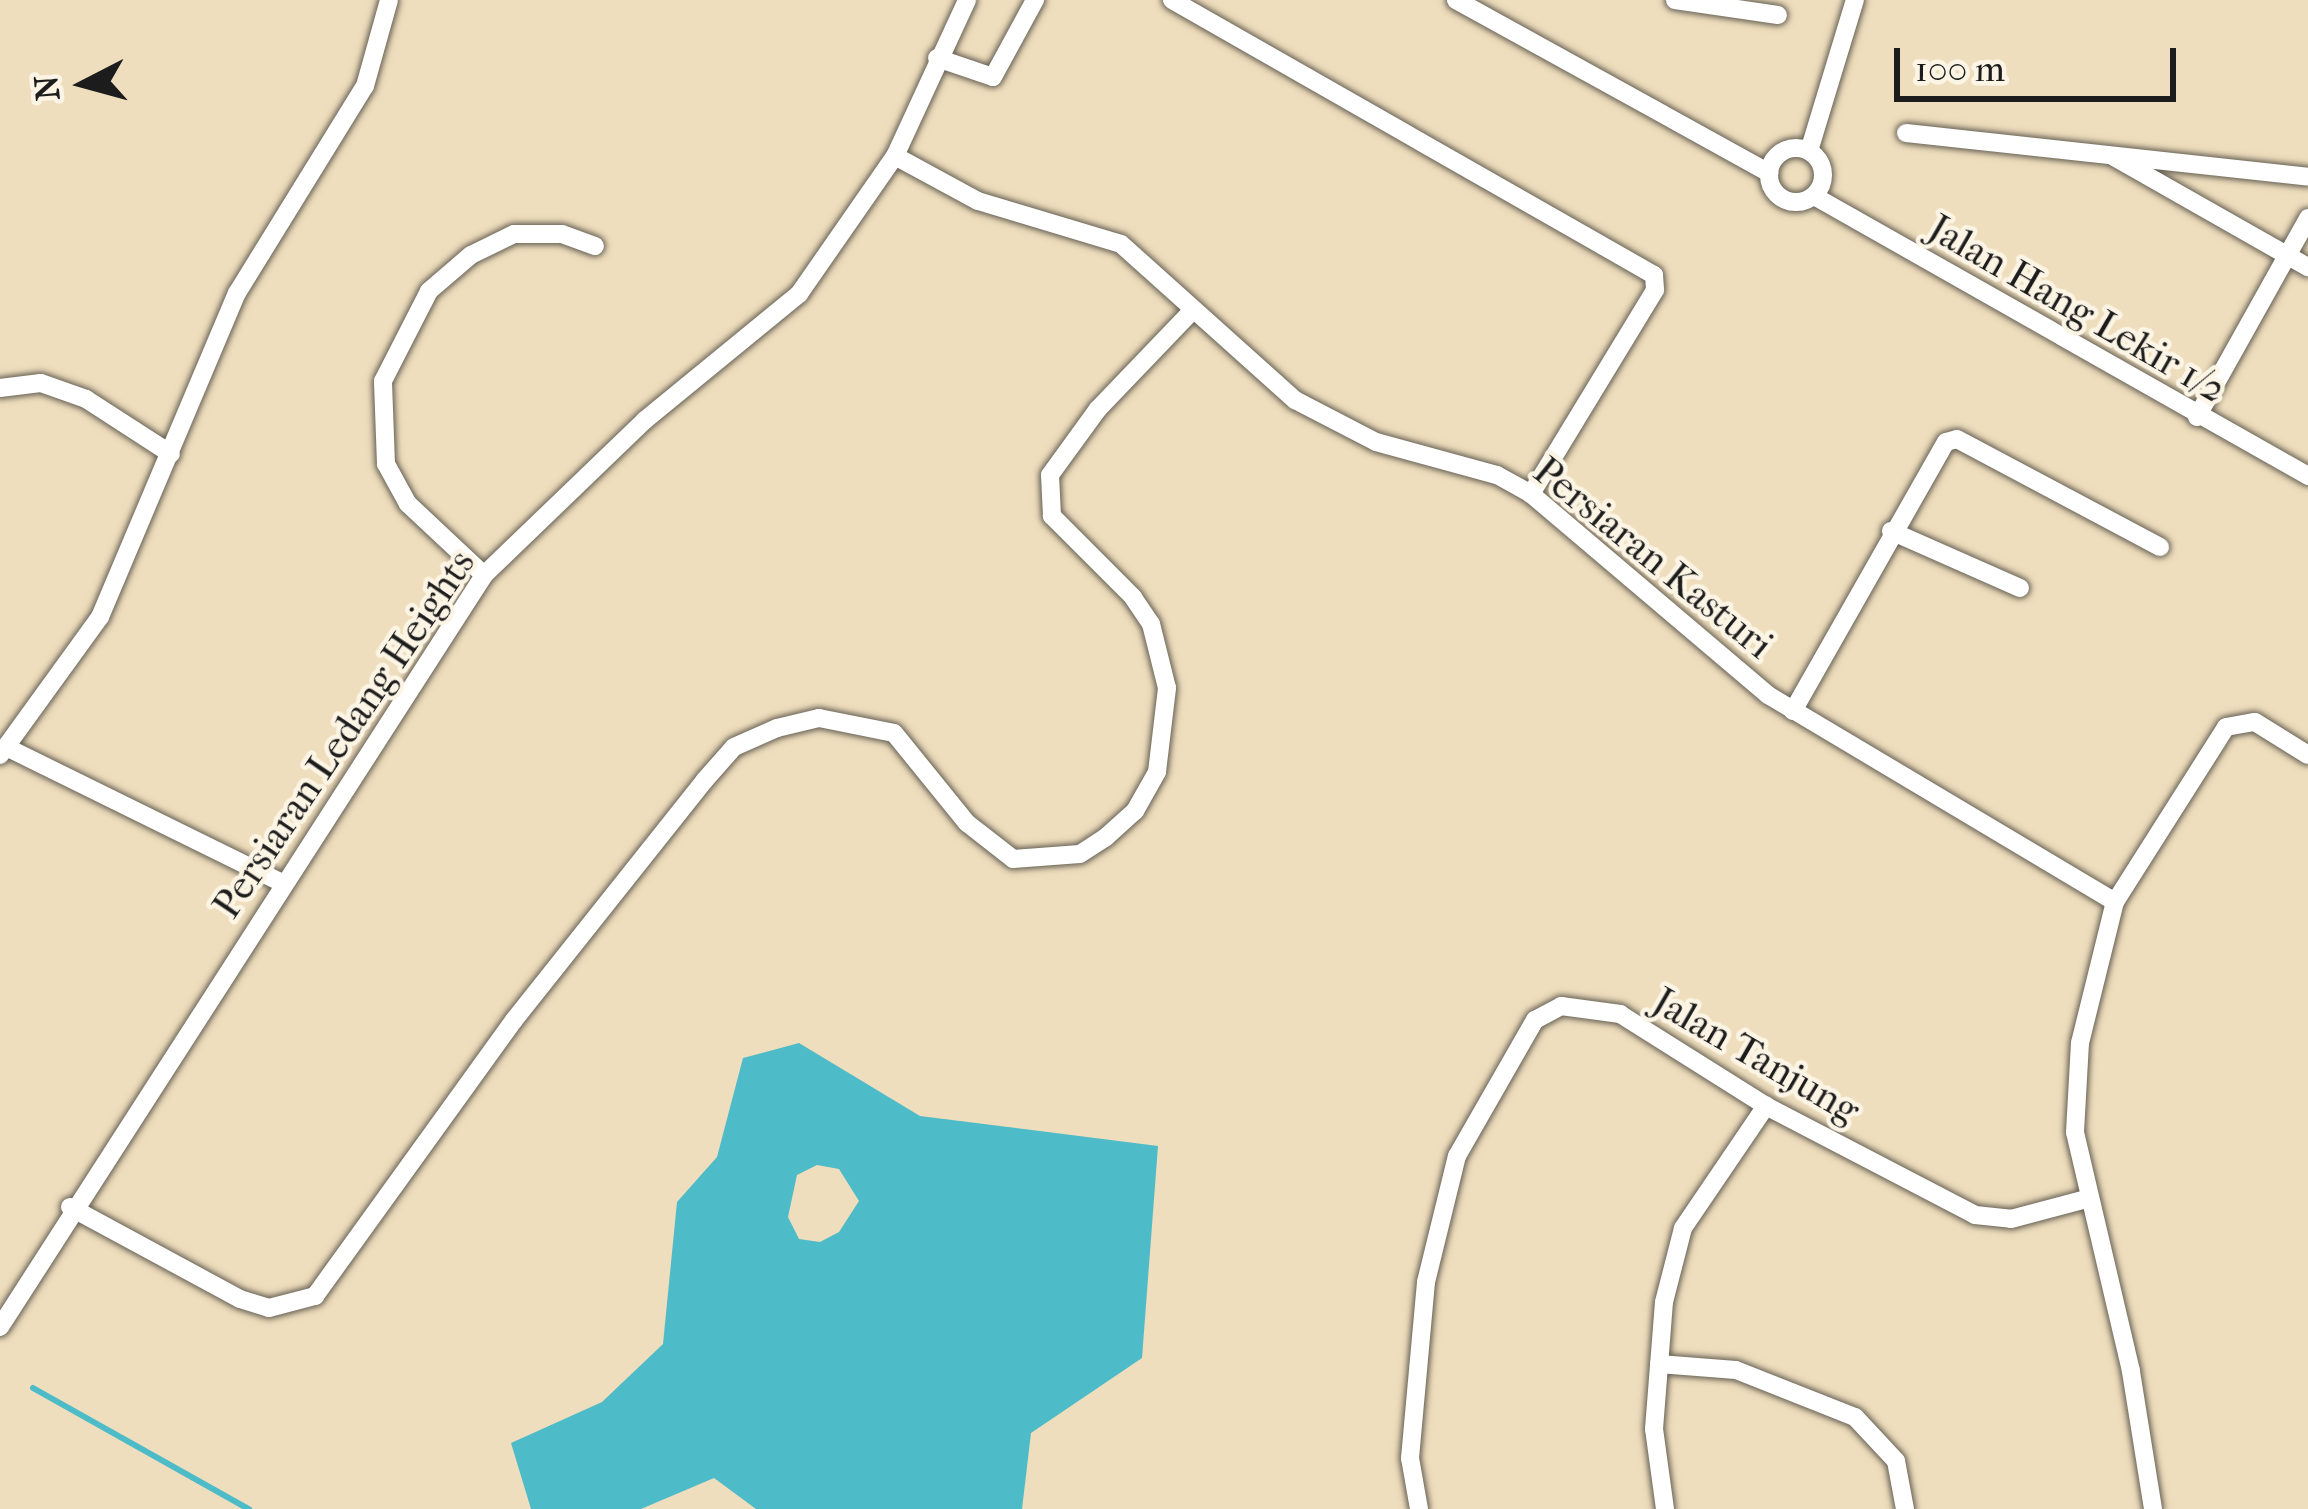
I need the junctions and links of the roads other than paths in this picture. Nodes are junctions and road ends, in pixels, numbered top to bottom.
1 (389, 0) edge
2 (967, 0) edge
3 (1035, 0) edge
4 (1172, 0) edge
5 (1487, 0) edge
6 (1675, 0) edge
7 (1855, 0) edge
8 (1461, 3) edge
9 (1778, 15) dead end
10 (937, 58) junction
11 (1906, 133) dead end
12 (1809, 151) junction
13 (2107, 153) junction
14 (895, 157) junction
15 (1769, 173) junction
16 (2308, 177) edge
17 (1814, 196) junction
18 (2308, 218) edge
19 (595, 246) dead end
20 (2288, 256) junction
21 (2308, 267) edge
22 (1190, 313) junction
23 (0, 388) edge
24 (2197, 417) junction
25 (171, 454) junction
26 (2308, 476) edge
27 (1531, 494) junction
28 (1892, 531) junction
29 (2160, 547) dead end
30 (484, 575) junction
31 (2020, 588) dead end
32 (1793, 711) junction
33 (3, 751) edge
34 (2308, 755) edge
35 (282, 884) junction
36 (2115, 902) junction
37 (1766, 1106) junction
38 (2086, 1198) junction
39 (70, 1207) junction
40 (0, 1327) edge
41 (1659, 1364) junction
42 (1419, 1509) edge
43 (1665, 1509) edge
44 (1905, 1509) edge
45 (2152, 1509) edge

1 - 25 street
2 - 10 street, Persiaran Ledang Heights
3 - 10 street
4 - 27 street
5 - 8 street
6 - 9 street
7 - 12 street
8 - 15 street
10 - 14 street, Persiaran Ledang Heights
11 - 13 street
12 - 15 street
12 - 17 street
13 - 16 street
13 - 20 street
14 - 22 street, Persiaran Kasturi
14 - 30 street, Persiaran Ledang Heights
15 - 17 street
17 - 24 street, Jalan Hang Lekir 1/2
18 - 20 street
19 - 30 street
20 - 21 street
20 - 24 street
22 - 27 street, Persiaran Kasturi
22 - 39 street
23 - 25 street
24 - 26 street, Jalan Hang Lekir 1/2
25 - 33 street
27 - 32 street, Persiaran Kasturi
28 - 29 street
28 - 31 street
28 - 32 street
30 - 35 street, Persiaran Ledang Heights
32 - 36 street, Persiaran Kasturi
33 - 35 street
34 - 36 street
35 - 39 street, Persiaran Ledang Heights
36 - 38 street
37 - 38 street, Jalan Tanjung
37 - 41 street
37 - 42 street, Jalan Tanjung
38 - 45 street
39 - 40 street, Persiaran Ledang Heights
41 - 43 street
41 - 44 street

